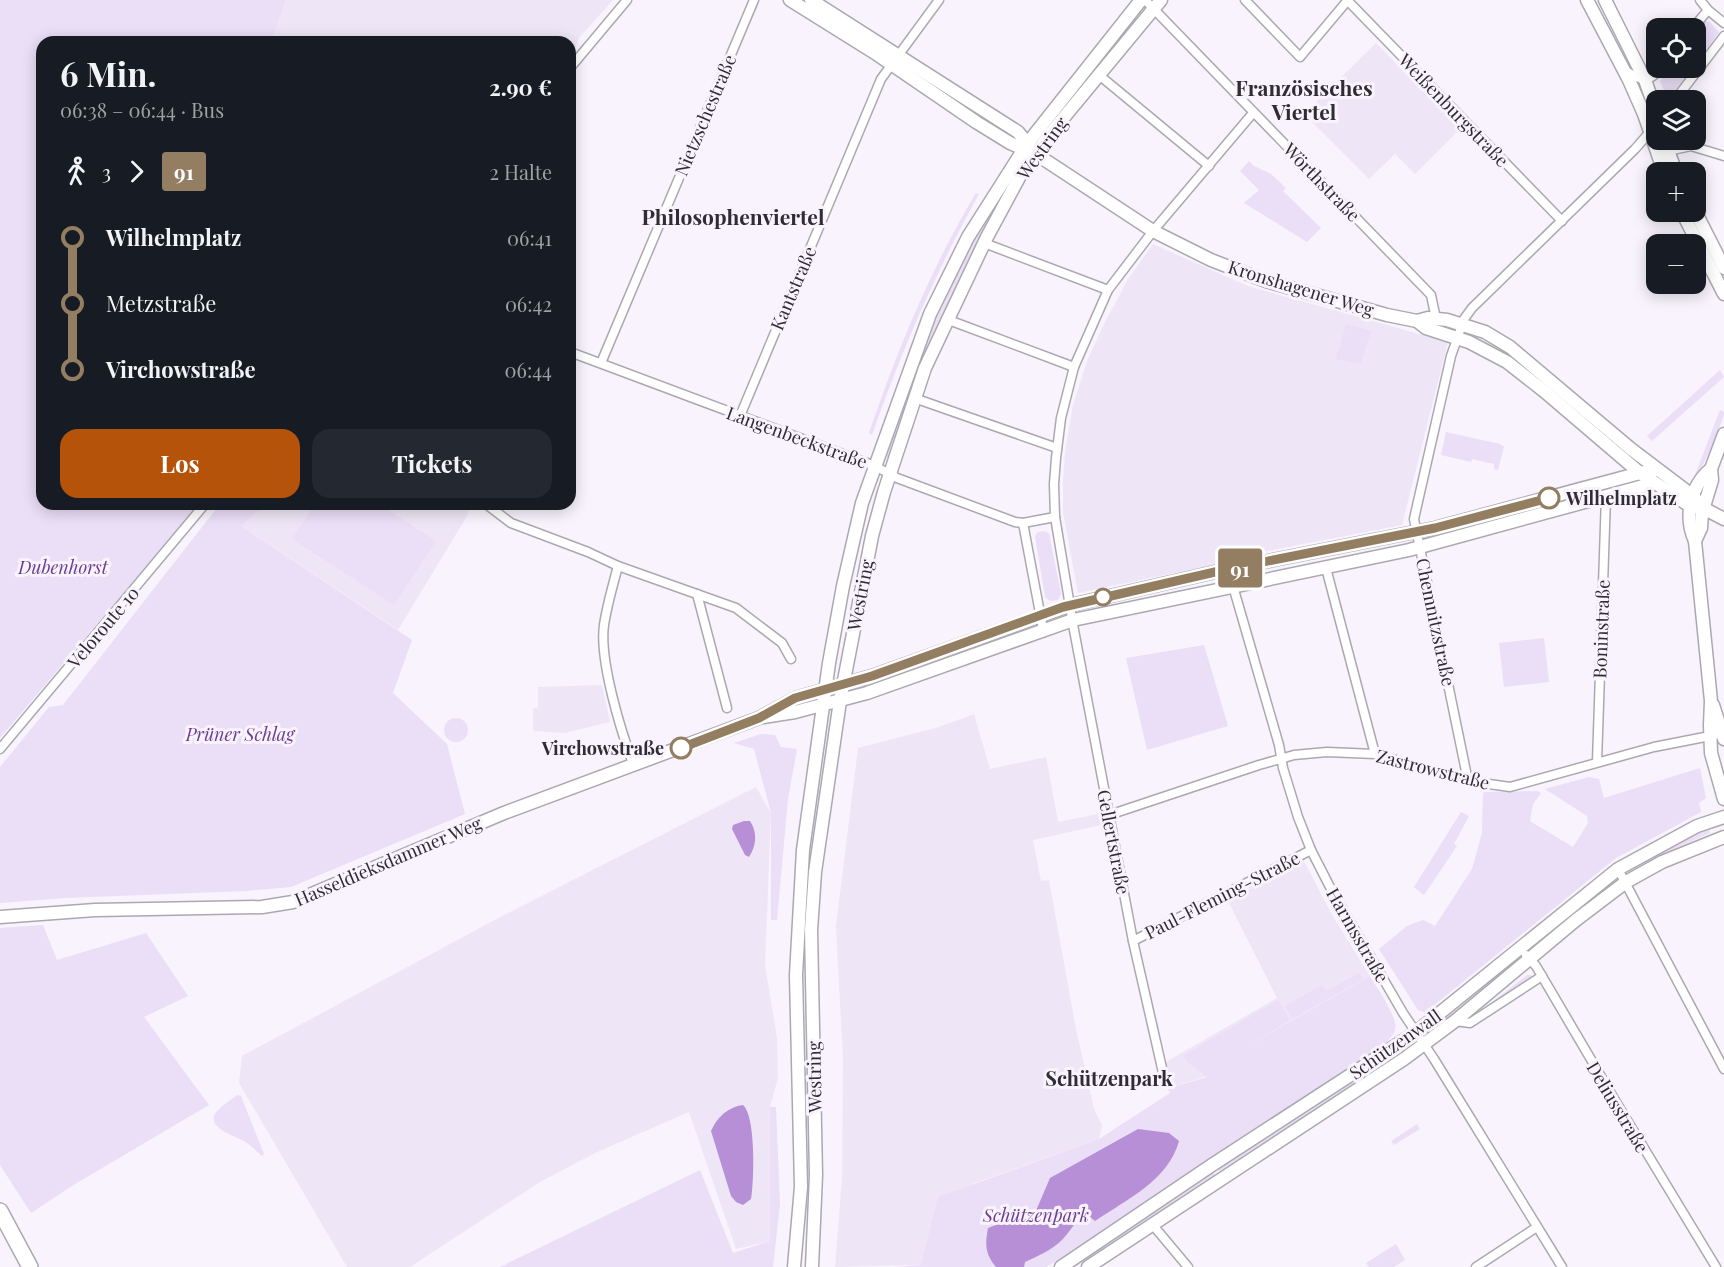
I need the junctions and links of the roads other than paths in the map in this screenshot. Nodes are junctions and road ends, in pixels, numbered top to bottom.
1 (627, 0) edge
2 (754, 0) edge
3 (790, 0) edge
4 (811, 0) edge
5 (939, 0) edge
6 (1245, 0) edge
7 (1347, 0) edge
8 (1587, 0) edge
9 (1605, 0) edge
10 (1700, 0) edge
11 (1151, 2) edge
12 (1708, 10) junction
13 (1701, 18) edge
14 (1724, 23) edge
15 (1724, 36) edge
16 (894, 59) junction
17 (576, 61) edge
18 (1623, 69) junction
19 (1099, 75) junction
20 (1650, 78) edge
21 (1646, 80) junction
22 (1649, 90) edge
23 (1683, 90) edge
24 (1253, 113) junction
25 (1646, 117) edge
26 (1646, 136) edge
27 (1028, 149) junction
28 (1704, 150) edge
29 (1724, 156) edge
30 (1209, 166) junction
31 (1562, 220) junction
32 (1687, 222) edge
33 (1701, 222) edge
34 (1153, 231) junction
35 (984, 243) junction
36 (1724, 268) edge
37 (1108, 290) junction
38 (1724, 294) edge
39 (946, 319) junction
40 (1436, 319) junction
41 (1417, 321) junction
42 (1462, 324) junction
43 (1457, 337) junction
44 (576, 354) edge
45 (601, 363) junction
46 (1074, 367) junction
47 (914, 398) junction
48 (740, 416) junction
49 (1724, 434) edge
50 (1057, 448) junction
51 (875, 466) junction
52 (1711, 469) junction
53 (1657, 470) junction
54 (1640, 473) junction
55 (889, 474) junction
56 (1654, 483) junction
57 (1606, 496) junction
58 (1692, 501) junction
59 (1703, 508) junction
60 (201, 510) edge
61 (494, 510) edge
62 (1055, 517) junction
63 (1724, 519) edge
64 (1023, 523) junction
65 (1417, 532) junction
66 (1695, 541) junction
67 (1420, 547) junction
68 (618, 566) junction
69 (1326, 568) junction
70 (1228, 569) junction
71 (1232, 587) junction
72 (697, 594) junction
73 (1071, 605) junction
74 (1040, 615) junction
75 (1073, 620) junction
76 (1043, 629) junction
77 (791, 659) dead end
78 (843, 684) junction
79 (825, 689) junction
80 (840, 701) junction
81 (822, 705) junction
82 (727, 708) dead end
83 (759, 718) junction
84 (1719, 736) edge
85 (0, 749) edge
86 (1375, 753) junction
87 (1281, 759) junction
88 (1597, 762) junction
89 (634, 766) junction
90 (1468, 781) junction
91 (1724, 800) edge
92 (1109, 815) junction
93 (1724, 817) edge
94 (1724, 837) edge
95 (1311, 850) junction
96 (1618, 869) junction
97 (1626, 882) junction
98 (0, 917) edge
99 (1133, 941) junction
100 (1520, 948) junction
101 (1530, 959) junction
102 (1542, 976) junction
103 (1455, 1021) junction
104 (1415, 1033) junction
105 (1423, 1045) junction
106 (1724, 1069) edge
107 (1164, 1077) dead end
108 (0, 1211) edge
109 (1152, 1224) junction
110 (1537, 1227) junction
111 (30, 1267) edge
112 (794, 1267) edge
113 (812, 1267) edge
114 (1061, 1267) edge
115 (1088, 1267) edge
116 (1188, 1267) edge
117 (1476, 1267) edge
118 (1562, 1267) edge
119 (1716, 1267) edge

1 - 17 street
2 - 45 street, Nietzschestraße
3 - 16 main road, Kronshagener Weg
4 - 16 main road, Kronshagener Weg
5 - 16 street, Kantstraße
6 - 7 street
7 - 31 street, Weißenburgstraße
8 - 18 main road
9 - 21 main road
10 - 12 street
11 - 19 main road, Westring
11 - 24 street, Wörthstraße
11 - 27 main road, Westring
12 - 13 street
12 - 14 street
15 - 23 street
16 - 27 main road, Kronshagener Weg
16 - 48 street, Kantstraße
18 - 21 street
18 - 25 main road
19 - 27 main road, Westring
19 - 30 street
20 - 21 street
21 - 22 main road
24 - 30 street, Gellertstraße
24 - 40 street, Wörthstraße
26 - 31 street
27 - 34 main road, Kronshagener Weg
27 - 35 main road, Westring
27 - 51 main road, Westring
28 - 29 street
30 - 34 street, Gellertstraße
31 - 42 street
32 - 38 main road
33 - 36 main road
34 - 37 street, Gellertstraße
34 - 41 main road, Kronshagener Weg
35 - 37 street
35 - 39 main road, Westring
37 - 46 street, Gellertstraße
39 - 46 street
39 - 47 main road, Westring
40 - 41 main road, Kronshagener Weg
40 - 42 main road, Kronshagener Weg
41 - 43 main road, Kronshagener Weg
42 - 43 street, Chemnitzstraße
42 - 53 main road, Kronshagener Weg
43 - 54 main road, Kronshagener Weg
43 - 65 street, Chemnitzstraße
44 - 45 street, Langenbeckstraße
45 - 48 street, Langenbeckstraße
46 - 50 street, Gellertstraße
47 - 50 street
47 - 55 main road, Westring
48 - 51 street, Langenbeckstraße
49 - 52 main road
50 - 62 street, Gellertstraße
51 - 55 street, Langenbeckstraße
51 - 79 main road, Westring
52 - 58 main road
52 - 59 main road
53 - 54 main road, Hasseldieksdammer Weg
53 - 58 main road, Kronshagener Weg
54 - 56 main road, Kronshagener Weg
54 - 65 main road, Hasseldieksdammer Weg
55 - 64 street, Langenbeckstraße
55 - 78 main road, Westring
56 - 57 main road, Hasseldieksdammer Weg
56 - 58 main road, Kronshagener Weg
57 - 67 main road, Hasseldieksdammer Weg
57 - 88 street, Boninstraße
58 - 59 main road, Kronshagener Weg
58 - 66 main road
59 - 63 main road, Kronshagener Weg
59 - 66 main road
60 - 85 street, Veloroute 10
61 - 68 street
62 - 64 street
62 - 73 street, Gellertstraße
64 - 74 street
65 - 67 street, Chemnitzstraße
65 - 70 main road, Hasseldieksdammer Weg
66 - 84 main road
67 - 69 main road, Hasseldieksdammer Weg
67 - 90 street, Chemnitzstraße
68 - 72 street
68 - 89 street
69 - 71 main road, Hasseldieksdammer Weg
69 - 86 street
70 - 71 street, Harmsstraße
70 - 73 main road, Hasseldieksdammer Weg
71 - 75 main road, Hasseldieksdammer Weg
71 - 87 street, Harmsstraße
72 - 77 street
72 - 82 street
73 - 74 main road, Hasseldieksdammer Weg
73 - 75 street, Gellertstraße
74 - 76 street
74 - 78 main road, Hasseldieksdammer Weg
75 - 76 main road, Hasseldieksdammer Weg
75 - 92 street, Gellertstraße
76 - 80 main road, Hasseldieksdammer Weg
78 - 79 main road, Hasseldieksdammer Weg
78 - 80 main road, Westring
79 - 81 main road, Westring
79 - 83 main road, Hasseldieksdammer Weg
80 - 81 main road, Hasseldieksdammer Weg
80 - 113 main road, Westring
81 - 83 main road, Hasseldieksdammer Weg
81 - 112 main road, Westring
83 - 89 main road, Hasseldieksdammer Weg
84 - 88 street, Zastrowstraße
84 - 91 main road
86 - 87 street, Zastrowstraße
86 - 90 street, Zastrowstraße
87 - 92 street, Zastrowstraße
87 - 95 street, Harmsstraße
88 - 90 street, Zastrowstraße
89 - 98 main road, Hasseldieksdammer Weg
92 - 99 street, Gellertstraße
93 - 96 main road, Schützenwall
94 - 97 main road, Schützenwall
95 - 99 street, Paul-Fleming-Straße
95 - 104 street, Harmsstraße
96 - 97 street
96 - 100 main road, Schützenwall
97 - 101 main road, Schützenwall
97 - 106 street
99 - 107 street, Gellertstraße
100 - 101 street, Deliusstraße
100 - 104 main road, Schützenwall
101 - 102 street, Deliusstraße
101 - 103 main road, Schützenwall
102 - 103 street, Schützenwall
102 - 119 street, Deliusstraße
103 - 105 main road, Schützenwall
104 - 105 street, Harmsstraße
104 - 114 main road, Schützenwall
105 - 109 main road, Schützenwall
105 - 110 street, Harmsstraße
108 - 111 highway
109 - 115 main road, Schützenwall
109 - 116 street
110 - 117 street
110 - 118 street, Harmsstraße

